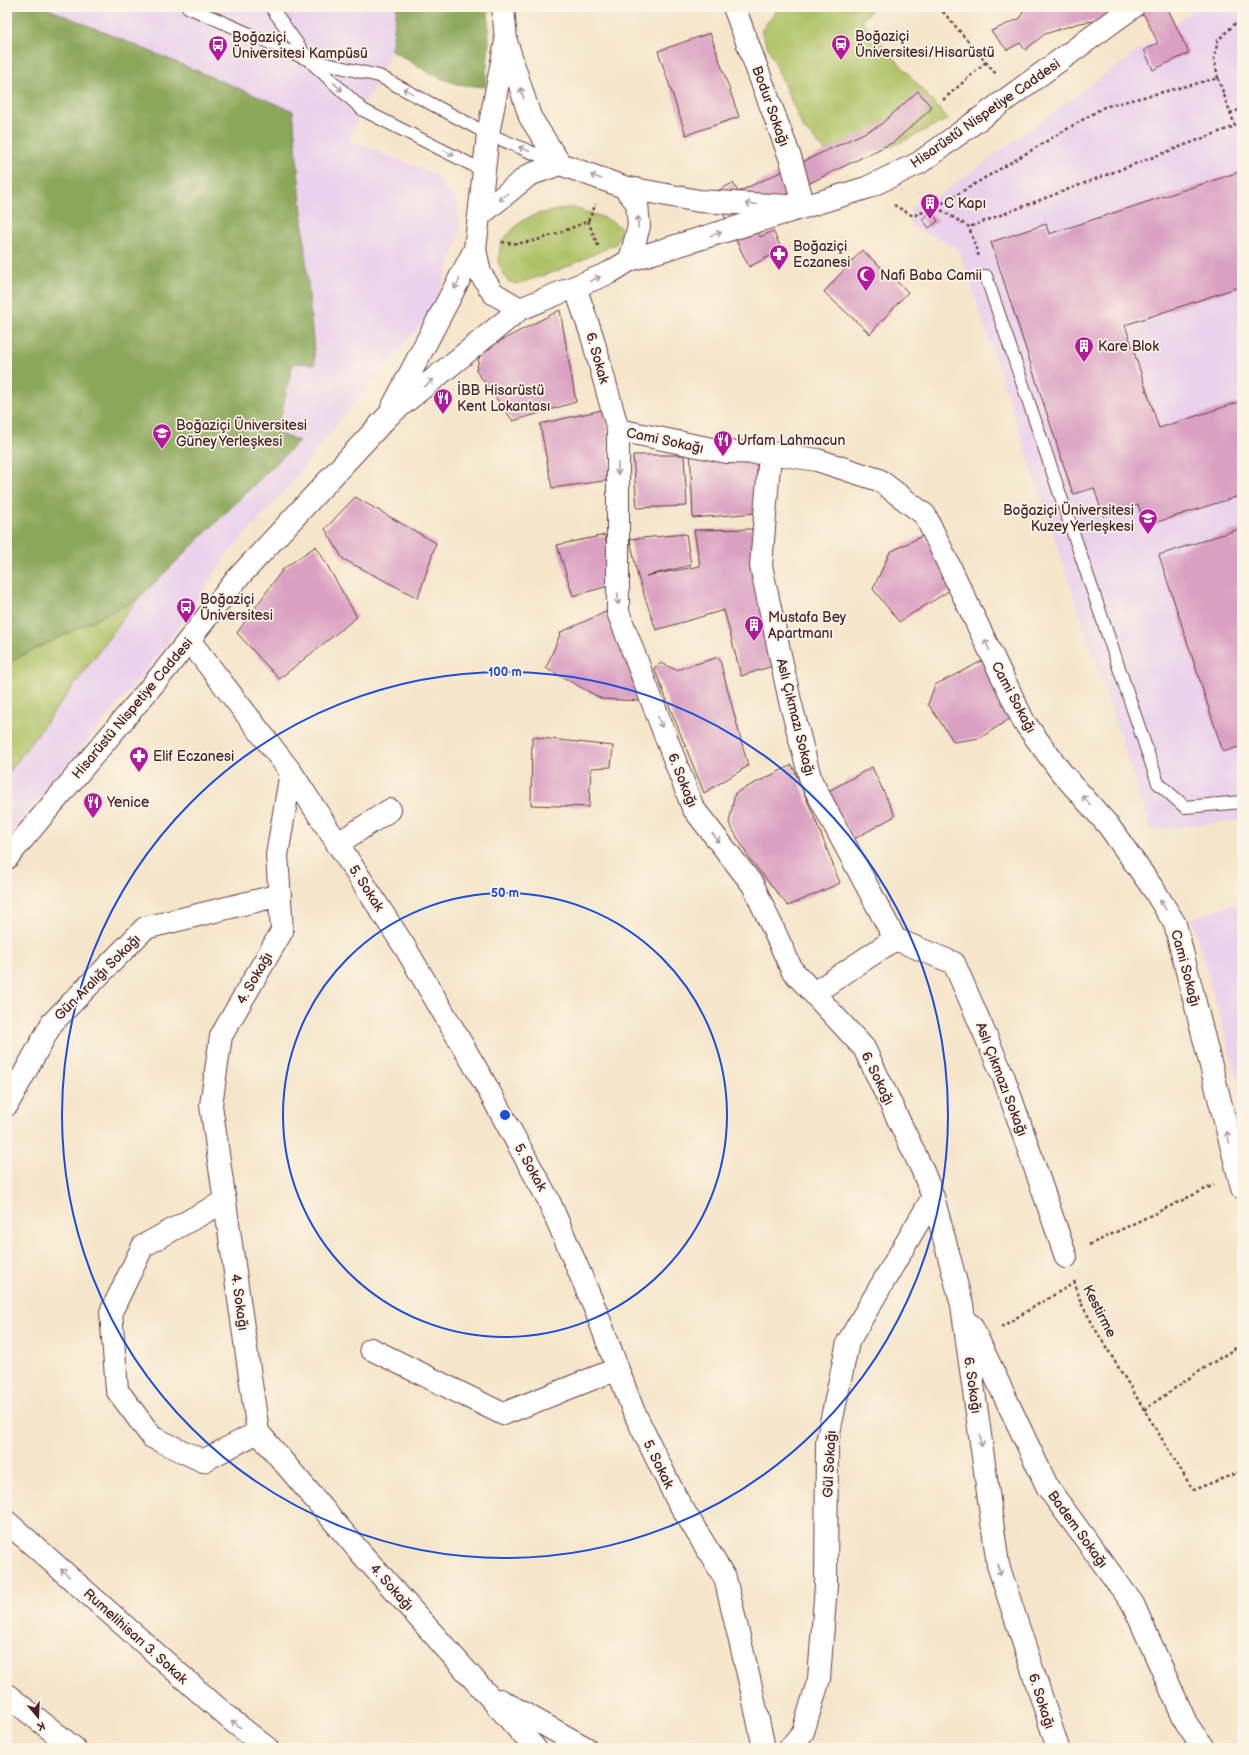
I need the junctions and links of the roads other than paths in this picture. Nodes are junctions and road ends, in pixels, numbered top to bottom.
1 (188, 7) edge
2 (271, 7) edge
3 (504, 7) edge
4 (734, 7) edge
5 (1133, 7) edge
6 (506, 41) junction
7 (309, 60) junction
8 (488, 134) junction
9 (560, 164) junction
10 (484, 171) junction
11 (615, 184) junction
12 (804, 206) junction
13 (477, 234) junction
14 (630, 260) junction
15 (986, 276) road end
16 (575, 287) junction
17 (520, 309) junction
18 (388, 416) junction
19 (618, 430) junction
20 (770, 454) junction
21 (189, 640) junction
22 (291, 772) junction
23 (1242, 802) edge
24 (390, 810) dead end
25 (337, 844) junction
26 (7, 858) edge
27 (280, 896) junction
28 (895, 939) junction
29 (814, 993) junction
30 (7, 1105) edge
31 (1240, 1181) edge
32 (933, 1197) junction
33 (225, 1201) junction
34 (1066, 1257) road end
35 (962, 1306) junction
36 (371, 1349) dead end
37 (618, 1369) junction
38 (258, 1432) junction
39 (7, 1522) edge
40 (486, 1692) junction
41 (8, 1697) edge
42 (74, 1748) edge
43 (267, 1748) edge
44 (535, 1748) edge
45 (586, 1748) edge
46 (764, 1748) edge
47 (790, 1748) edge
48 (1058, 1748) edge
49 (1203, 1748) edge

1 - 7 lane
2 - 7 lane
3 - 6 street
4 - 12 street, Bodur Sokağı
5 - 12 street, Hisarüstü Nispetiye Caddesi
6 - 8 street
9 -> 6 street
8 -> 7 lane
7 -> 10 lane
9 -> 8 lane
8 - 10 street
11 -> 9 street, Hisarüstü Nispetiye Caddesi
9 -> 13 street, Hisarüstü Nispetiye Caddesi
10 - 13 street
12 -> 11 street, Hisarüstü Nispetiye Caddesi
14 -> 11 street
14 -> 12 street, Hisarüstü Nispetiye Caddesi
13 - 17 street
13 -> 18 street, Hisarüstü Nispetiye Caddesi
16 -> 14 street, Hisarüstü Nispetiye Caddesi
15 - 23 lane
16 - 17 street, Hisarüstü Nispetiye Caddesi
16 - 19 street, 6. Sokak
18 -> 17 street, Hisarüstü Nispetiye Caddesi
18 - 21 street, Hisarüstü Nispetiye Caddesi
19 - 20 street, Cami Sokağı
19 -> 29 street, 6. Sokağı
20 - 28 street, Aslı Çıkmazı Sokağı
31 -> 20 street, Cami Sokağı
21 - 22 street, 5. Sokak
21 - 26 street, Hisarüstü Nispetiye Caddesi
22 - 25 street, 5. Sokak
22 - 27 street, 4. Sokağı
24 - 25 street
25 - 37 street, 5. Sokak
27 - 30 street, Gün Aralığı Sokağı
27 - 33 street, 4. Sokağı
28 - 29 street
28 - 34 street, Aslı Çıkmazı Sokağı
29 - 32 street, 6. Sokağı
32 - 35 street, 6. Sokağı
32 - 47 street, Gül Sokağı
33 - 38 street, 4. Sokağı
33 - 38 street
35 -> 48 street, 6. Sokağı
35 - 49 street, Badem Sokağı
36 - 37 street
37 - 46 street, 5. Sokak
38 - 40 street, 4. Sokağı
43 -> 39 street, Rumelihisarı 3. Sokak
40 - 44 street, 4. Sokağı
40 - 45 street
41 - 42 street

